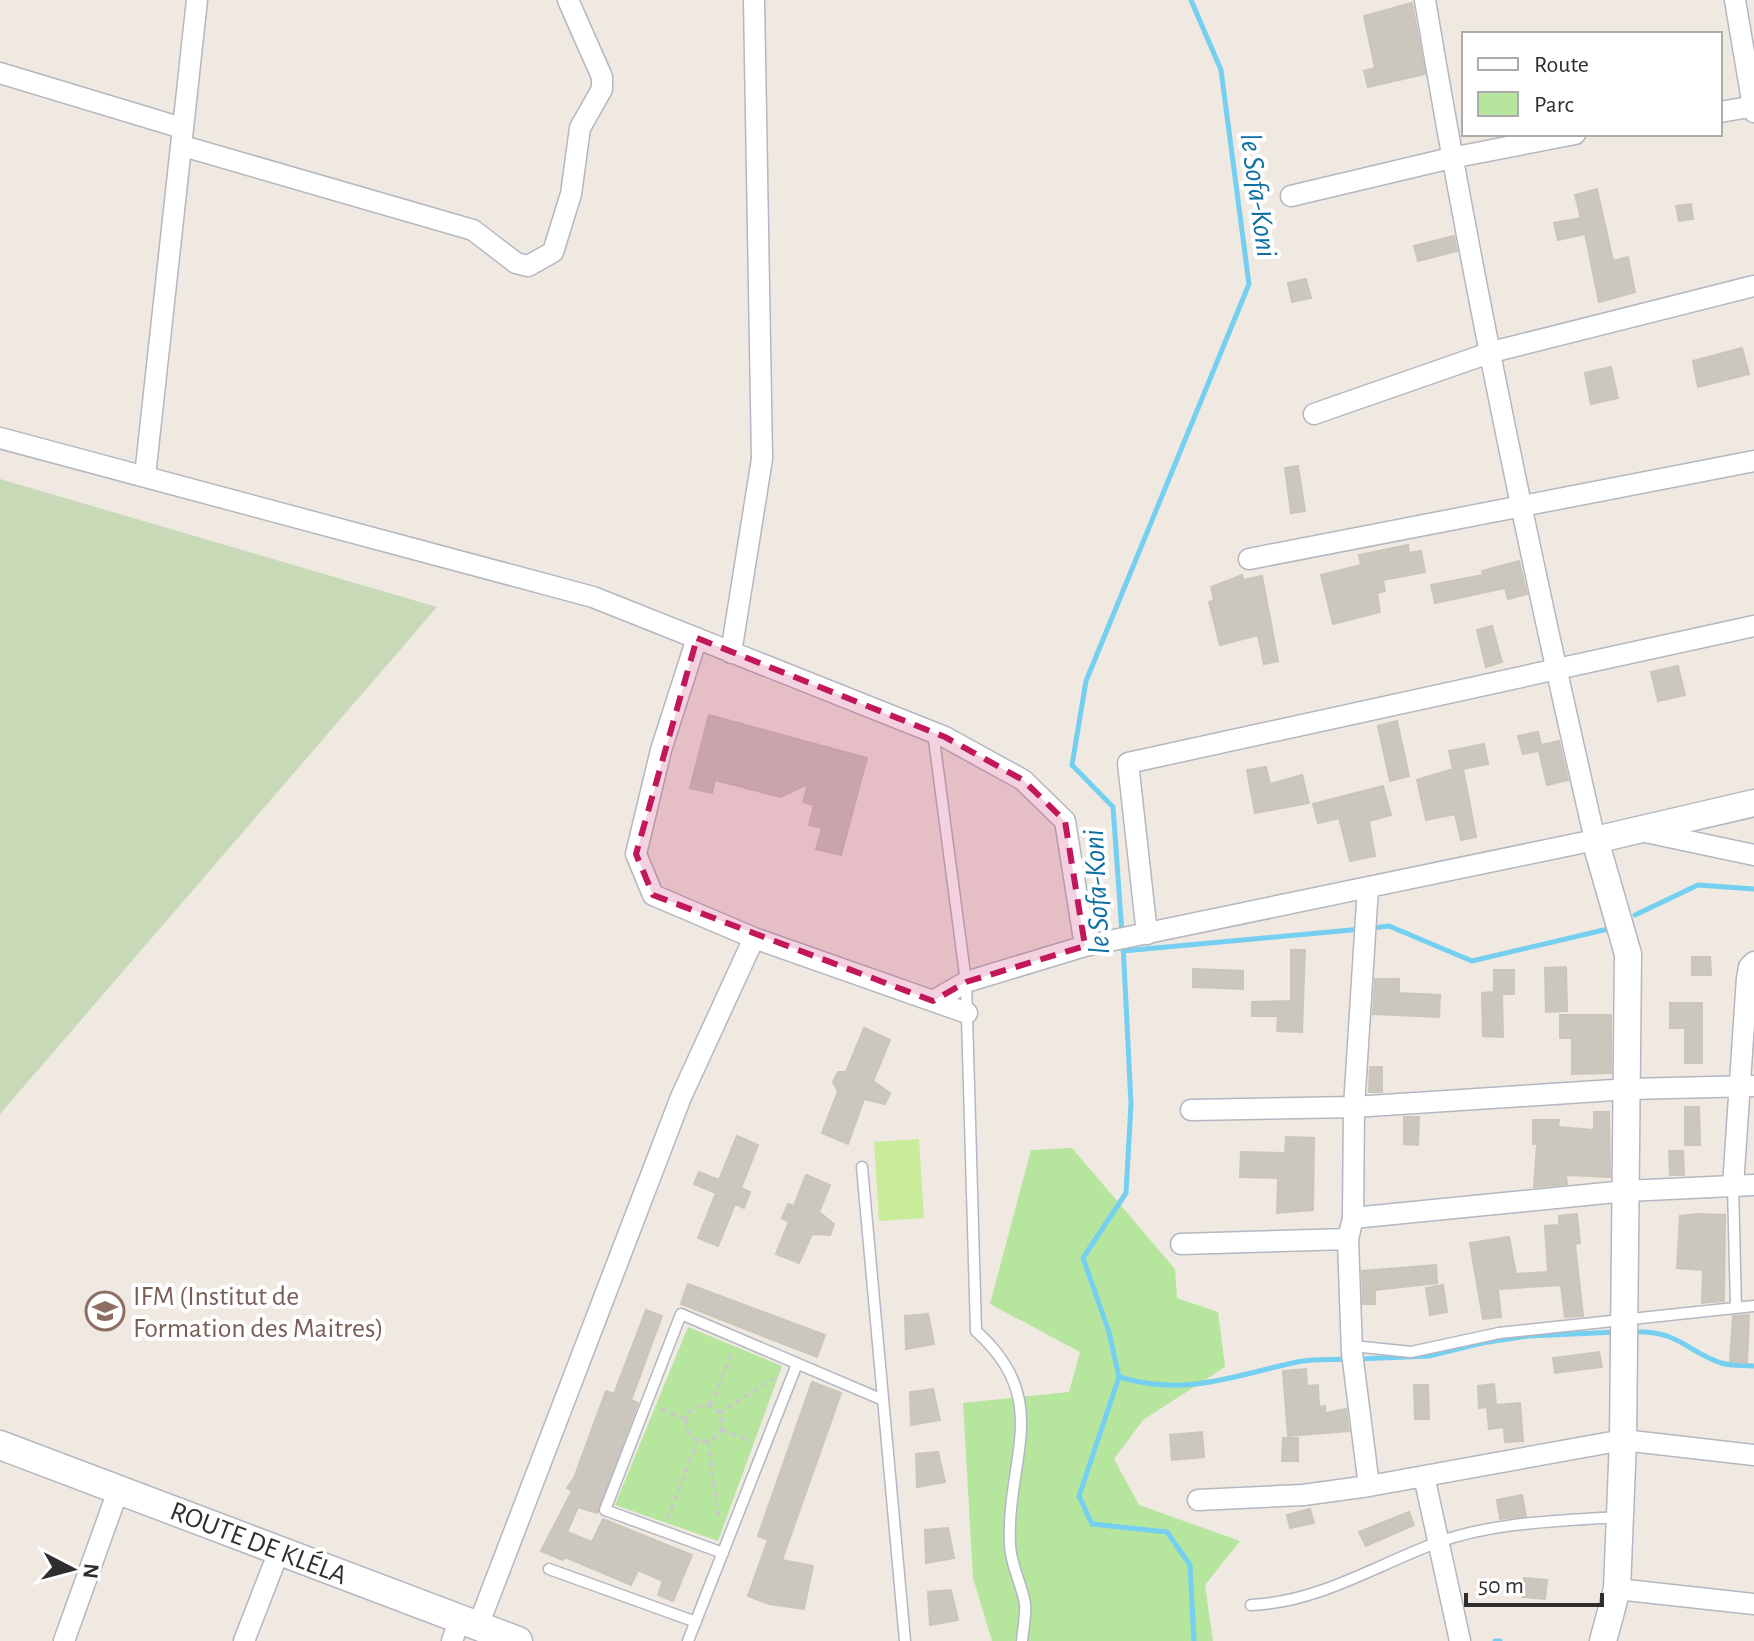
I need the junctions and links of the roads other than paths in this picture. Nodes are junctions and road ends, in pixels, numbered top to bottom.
1 (197, 0) edge
2 (568, 0) edge
3 (754, 0) edge
4 (1425, 0) edge
5 (1735, 0) edge
6 (0, 73) edge
7 (1754, 108) edge
8 (1722, 112) edge
9 (1565, 136) edge
10 (182, 137) junction
11 (1451, 158) junction
12 (1291, 196) dead end
13 (1754, 286) edge
14 (1492, 352) junction
15 (1314, 414) dead end
16 (0, 438) edge
17 (1754, 461) edge
18 (145, 476) junction
19 (1520, 508) junction
20 (1249, 559) dead end
21 (1754, 626) edge
22 (697, 638) junction
23 (731, 653) junction
24 (1556, 669) junction
25 (933, 732) junction
26 (1754, 803) edge
27 (1638, 831) junction
28 (1595, 840) junction
29 (1754, 855) edge
30 (1368, 887) junction
31 (1147, 934) junction
32 (754, 938) junction
33 (1085, 946) junction
34 (1754, 962) edge
35 (966, 982) junction
36 (933, 1001) junction
37 (967, 1013) junction
38 (1747, 1086) edge
39 (1629, 1089) junction
40 (1354, 1107) junction
41 (1191, 1110) dead end
42 (862, 1167) dead end
43 (1744, 1186) edge
44 (1626, 1191) junction
45 (1353, 1218) junction
46 (1348, 1239) junction
47 (1181, 1244) dead end
48 (1754, 1306) edge
49 (1736, 1308) junction
50 (1624, 1329) junction
51 (1353, 1356) junction
52 (797, 1364) junction
53 (883, 1400) junction
54 (1623, 1440) junction
55 (0, 1445) edge
56 (1754, 1455) edge
57 (1424, 1476) junction
58 (1369, 1486) junction
59 (119, 1488) junction
60 (1198, 1500) dead end
61 (1620, 1517) junction
62 (1439, 1542) junction
63 (279, 1551) junction
64 (723, 1553) junction
65 (549, 1569) dead end
66 (1617, 1589) junction
67 (1754, 1604) edge
68 (1251, 1605) dead end
69 (696, 1622) junction
70 (463, 1628) edge
71 (64, 1641) edge
72 (244, 1641) edge
73 (518, 1641) edge
74 (688, 1641) edge
75 (905, 1641) edge
76 (1022, 1641) edge
77 (1460, 1641) edge
78 (1603, 1641) edge

1 - 10 street
2 - 10 street
3 - 23 street
4 - 11 street
5 - 7 street
6 - 10 street
7 - 8 street
9 - 11 street
10 - 18 street
11 - 12 street
11 - 14 street
13 - 14 street
14 - 15 street
14 - 19 street
16 - 18 street
17 - 19 street
18 - 22 street
19 - 20 street
19 - 24 street
21 - 24 street
22 - 23 street
22 - 32 street
23 - 25 street
24 - 28 street
24 - 31 street
25 - 33 street
25 - 35 lane
26 - 27 street
27 - 28 street
27 - 29 street
28 - 30 street
28 - 39 street
30 - 31 street
30 - 40 street
31 - 33 street
32 - 36 street
32 - 70 street
33 - 35 street
34 - 38 street
35 - 36 street
35 - 37 lane
36 - 37 street
37 - 76 lane
38 - 39 street
38 - 43 street
39 - 40 street
39 - 44 street
40 - 41 street
40 - 45 street
42 - 53 lane
43 - 44 street
43 - 49 lane
44 - 45 street
44 - 50 street
45 - 46 street
46 - 47 street
46 - 51 street
48 - 49 lane
49 - 50 lane
50 - 51 lane
50 - 54 street
51 - 58 street
52 - 53 lane
52 - 64 lane
52 - 64 lane
53 - 75 lane
54 - 56 street
54 - 57 street
54 - 61 street
55 - 59 main road, ROUTE DE KLÉLA
57 - 58 street
57 - 62 street
58 - 60 street
59 - 63 main road, ROUTE DE KLÉLA
59 - 71 street
61 - 62 lane
61 - 66 street
62 - 68 lane
62 - 77 street
63 - 70 main road, ROUTE DE KLÉLA
63 - 72 street
64 - 69 lane
65 - 69 lane
66 - 67 street
66 - 78 street
69 - 74 lane
70 - 73 main road, ROUTE DE KLÉLA

